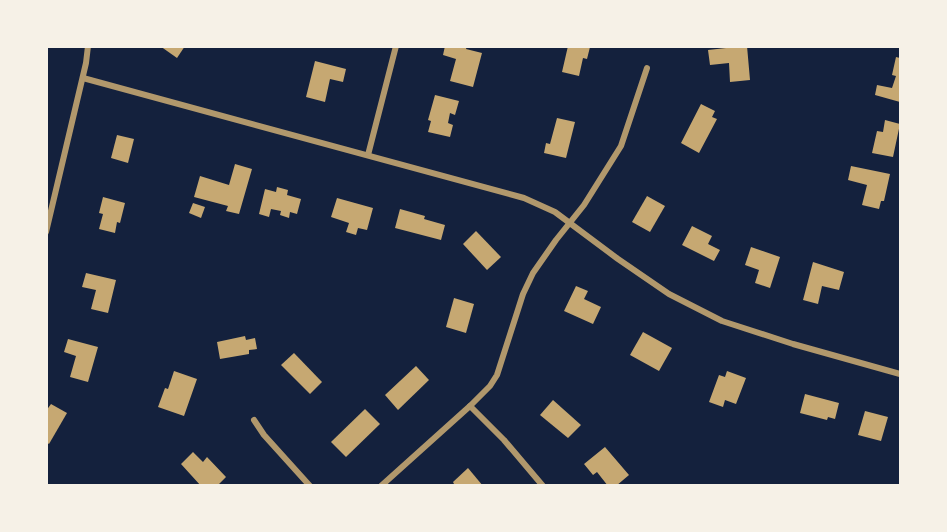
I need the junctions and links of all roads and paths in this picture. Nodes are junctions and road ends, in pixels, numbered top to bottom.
1 (88, 46) edge
2 (396, 46) edge
3 (647, 68) dead end
4 (83, 78) junction
5 (368, 155) junction
6 (570, 223) junction
7 (46, 232) edge
8 (900, 374) edge
9 (470, 405) junction
10 (254, 420) dead end
11 (310, 486) edge
12 (381, 486) edge
13 (543, 486) edge

1 - 4 street
2 - 5 street
3 - 6 street
4 - 5 street
4 - 7 street
5 - 6 street
6 - 8 street
6 - 9 street
9 - 12 street
9 - 13 street
10 - 11 street

